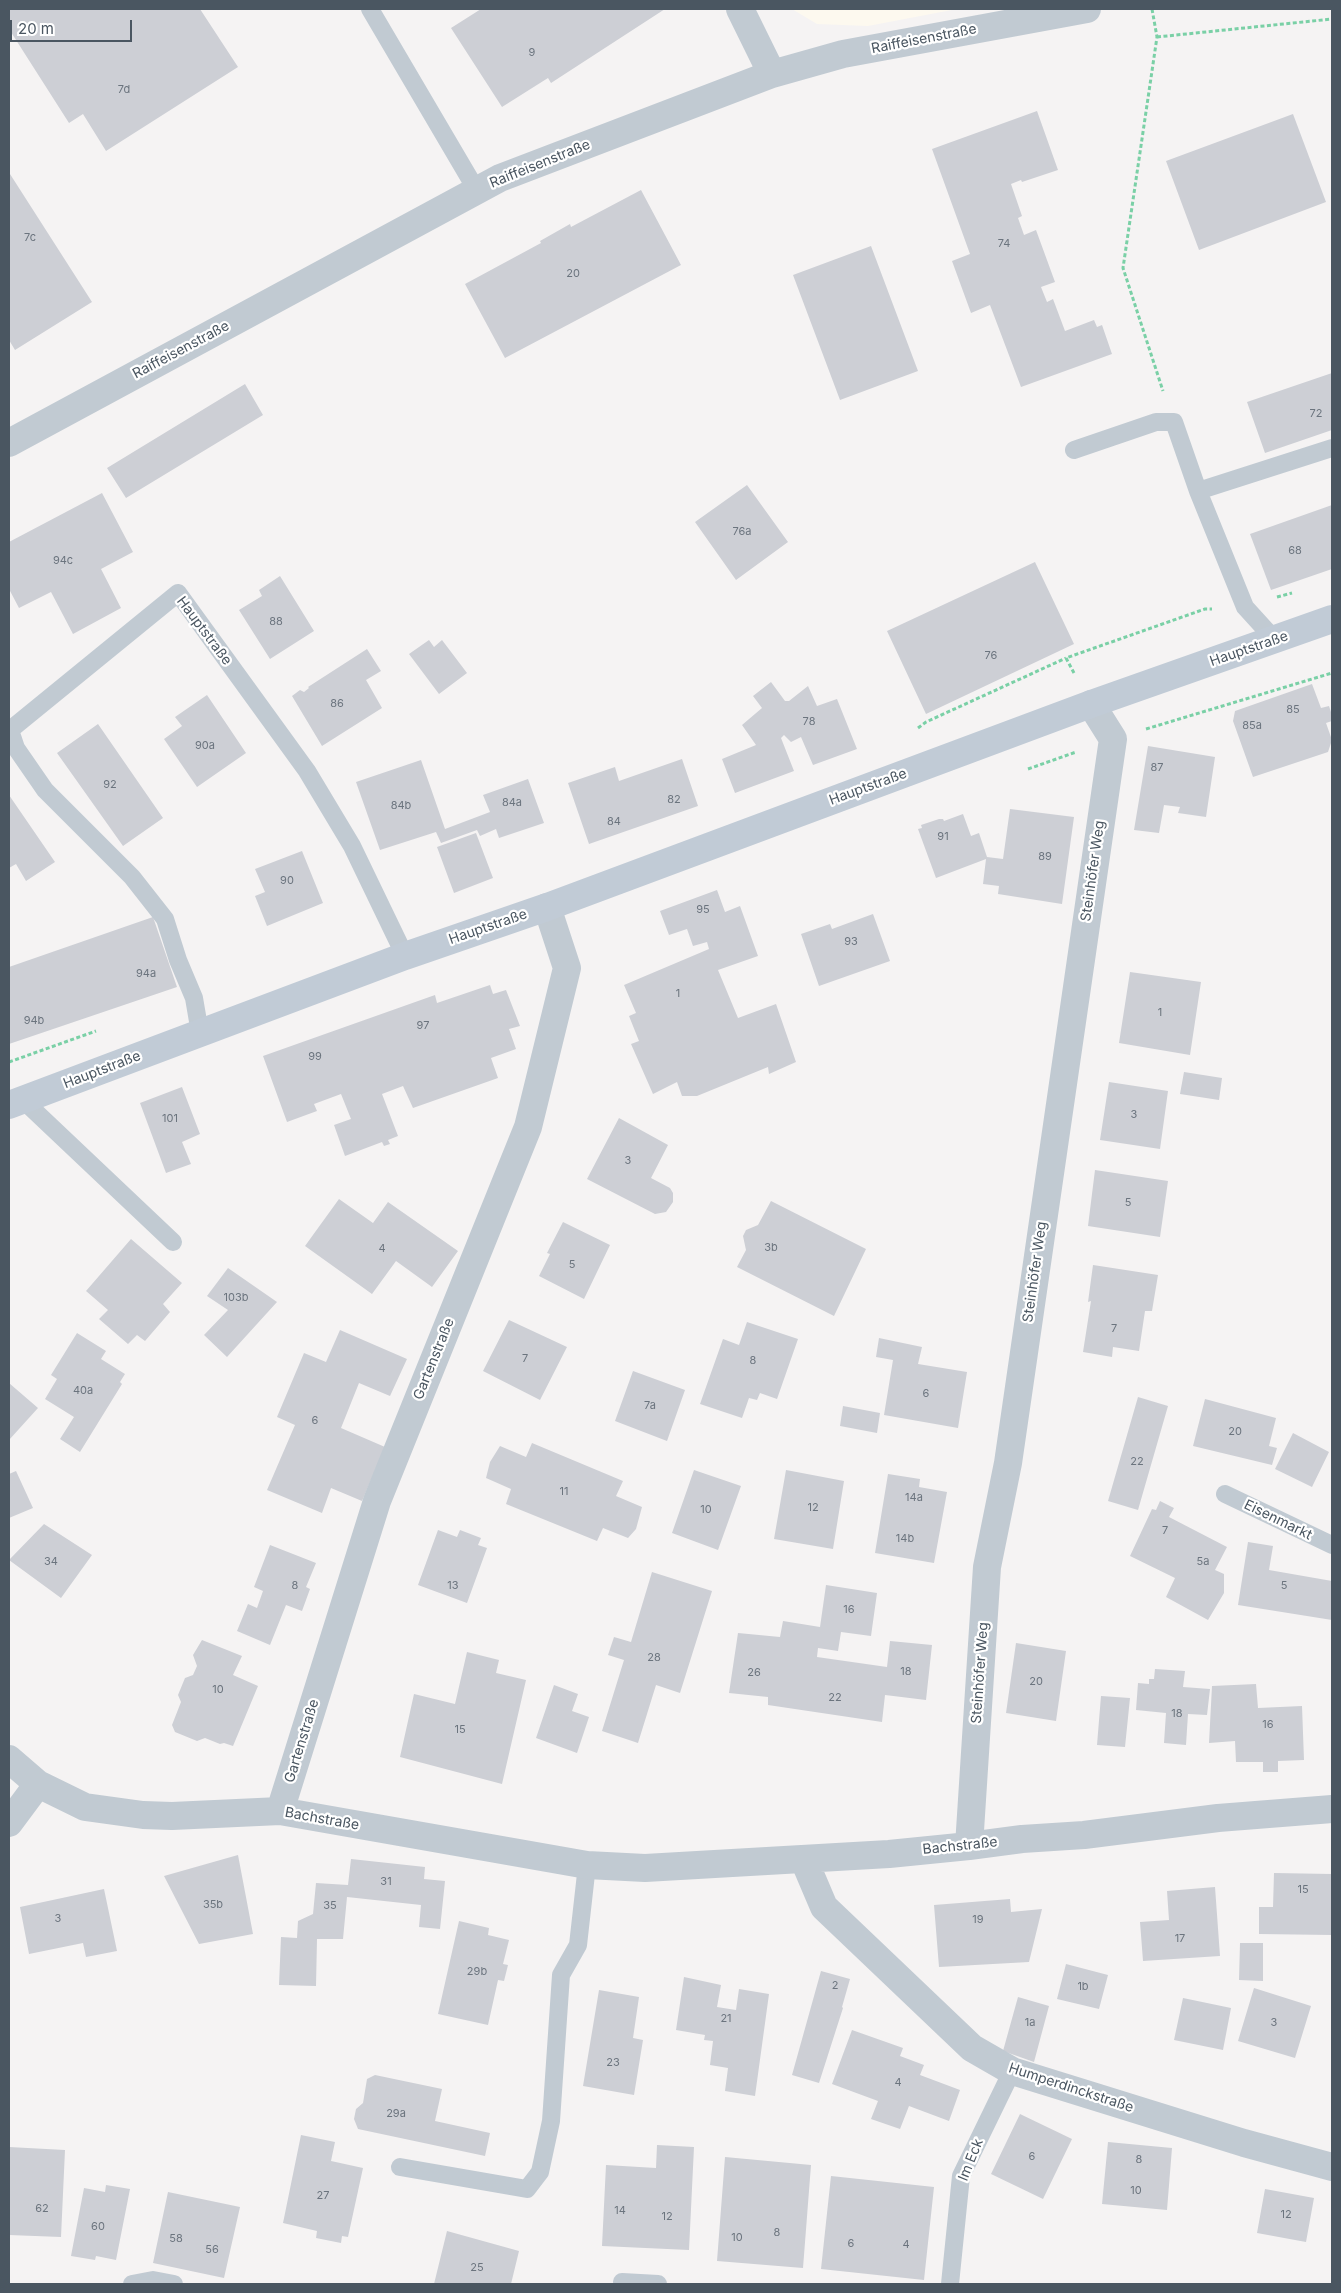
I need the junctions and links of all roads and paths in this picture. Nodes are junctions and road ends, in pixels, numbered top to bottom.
1 (370, 9) edge
2 (740, 9) edge
3 (1087, 9) edge
4 (1152, 9) edge
5 (1332, 19) edge
6 (1157, 37) junction
7 (772, 74) junction
8 (477, 191) junction
9 (1174, 422) junction
10 (11, 437) edge
11 (1332, 448) edge
12 (1074, 450) dead end
13 (1198, 491) junction
14 (1297, 591) dead end
15 (1245, 607) junction
16 (1332, 619) edge
17 (1275, 640) junction
18 (1091, 704) junction
19 (9, 729) edge
20 (547, 907) junction
21 (405, 956) junction
22 (200, 1033) junction
23 (16, 1102) edge
24 (173, 1242) dead end
25 (1225, 1494) dead end
26 (1332, 1545) edge
27 (9, 1759) edge
28 (38, 1784) junction
29 (1332, 1809) edge
30 (280, 1811) junction
31 (9, 1823) edge
32 (969, 1846) junction
33 (804, 1860) junction
34 (587, 1865) junction
35 (1012, 2071) junction
36 (400, 2167) dead end
37 (1332, 2167) edge
38 (622, 2282) dead end
39 (132, 2284) edge
40 (174, 2284) edge
41 (658, 2284) edge
42 (950, 2284) edge

1 - 8 lane
2 - 7 street
3 - 7 street, Raiffeisenstraße
4 - 6 path
5 - 6 path
6 - 9 path
7 - 8 street, Raiffeisenstraße
8 - 10 street, Raiffeisenstraße
9 - 12 lane
9 - 13 lane
11 - 13 lane
13 - 15 lane
14 - 15 path
15 - 17 lane
15 - 18 path
16 - 17 main road, Hauptstraße
17 - 18 main road, Hauptstraße
18 - 20 main road, Hauptstraße
18 - 32 street, Steinhöfer Weg
19 - 21 lane, Hauptstraße
19 - 22 lane
20 - 21 main road, Hauptstraße
20 - 30 street, Gartenstraße
21 - 22 main road, Hauptstraße
22 - 23 main road, Hauptstraße
23 - 24 lane, Hauptstraße
25 - 26 lane, Eisenmarkt
27 - 28 street, Bachstraße
28 - 30 street, Bachstraße
28 - 31 street
29 - 32 street, Bachstraße
30 - 34 street, Bachstraße
32 - 33 street, Bachstraße
33 - 34 street, Bachstraße
33 - 35 street, Humperdinckstraße
34 - 36 lane
35 - 37 street, Humperdinckstraße
35 - 42 lane, Im Eck
38 - 41 lane
39 - 40 lane

